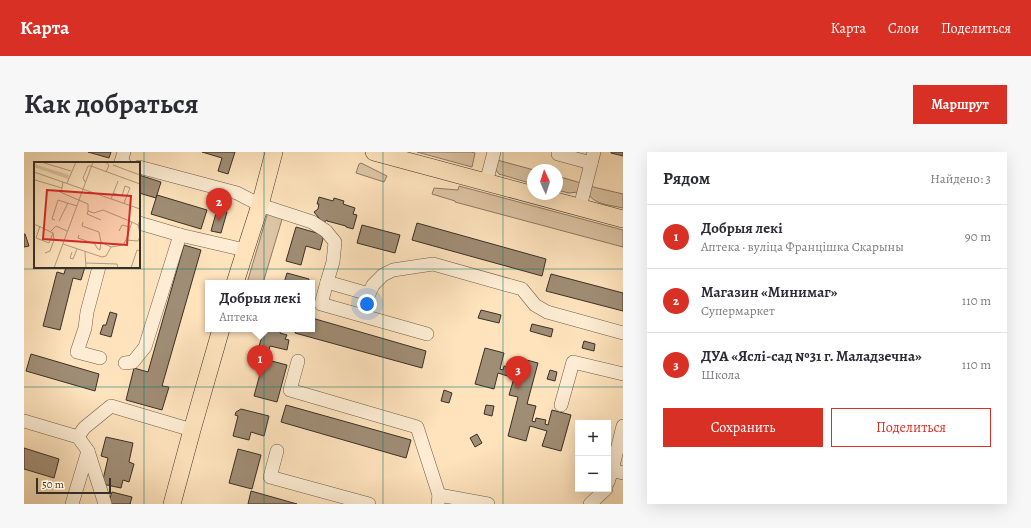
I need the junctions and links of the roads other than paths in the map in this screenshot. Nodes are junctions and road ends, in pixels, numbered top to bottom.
1 (124, 152) edge
2 (274, 152) edge
3 (374, 152) edge
4 (494, 152) edge
5 (556, 152) edge
6 (593, 158) edge
7 (121, 162) edge
8 (140, 167) edge
9 (486, 183) junction
10 (260, 205) junction
11 (580, 207) junction
12 (623, 219) edge
13 (140, 223) edge
14 (180, 235) junction
15 (245, 250) junction
16 (98, 268) edge
17 (236, 280) edge
18 (327, 282) junction
19 (220, 332) edge
20 (623, 333) edge
21 (427, 334) dead end
22 (100, 358) dead end
23 (298, 361) dead end
24 (125, 363) dead end
25 (623, 374) edge
26 (561, 405) dead end
27 (24, 420) edge
28 (623, 426) edge
29 (192, 430) junction
30 (78, 437) junction
31 (88, 451) junction
32 (277, 451) dead end
33 (614, 475) edge
34 (603, 492) edge
35 (438, 499) edge
36 (72, 504) edge
37 (105, 504) edge
38 (172, 504) edge
39 (369, 504) edge
40 (488, 504) edge
41 (590, 504) edge

1 - 7 lane
2 - 10 main road
3 - 9 main road
4 - 9 lane
5 - 6 lane
6 - 11 lane
8 - 10 lane
9 - 11 main road
10 - 15 main road
10 - 18 lane
11 - 12 main road
13 - 14 lane
14 - 15 lane
14 - 24 lane
15 - 17 main road
16 - 22 lane
18 - 20 lane
18 - 21 lane
19 - 29 main road
23 - 35 lane
25 - 26 lane
27 - 30 lane
28 - 33 lane
29 - 30 lane
29 - 38 main road
30 - 31 lane
31 - 36 lane
31 - 37 lane
32 - 39 lane
34 - 41 lane
35 - 40 lane

